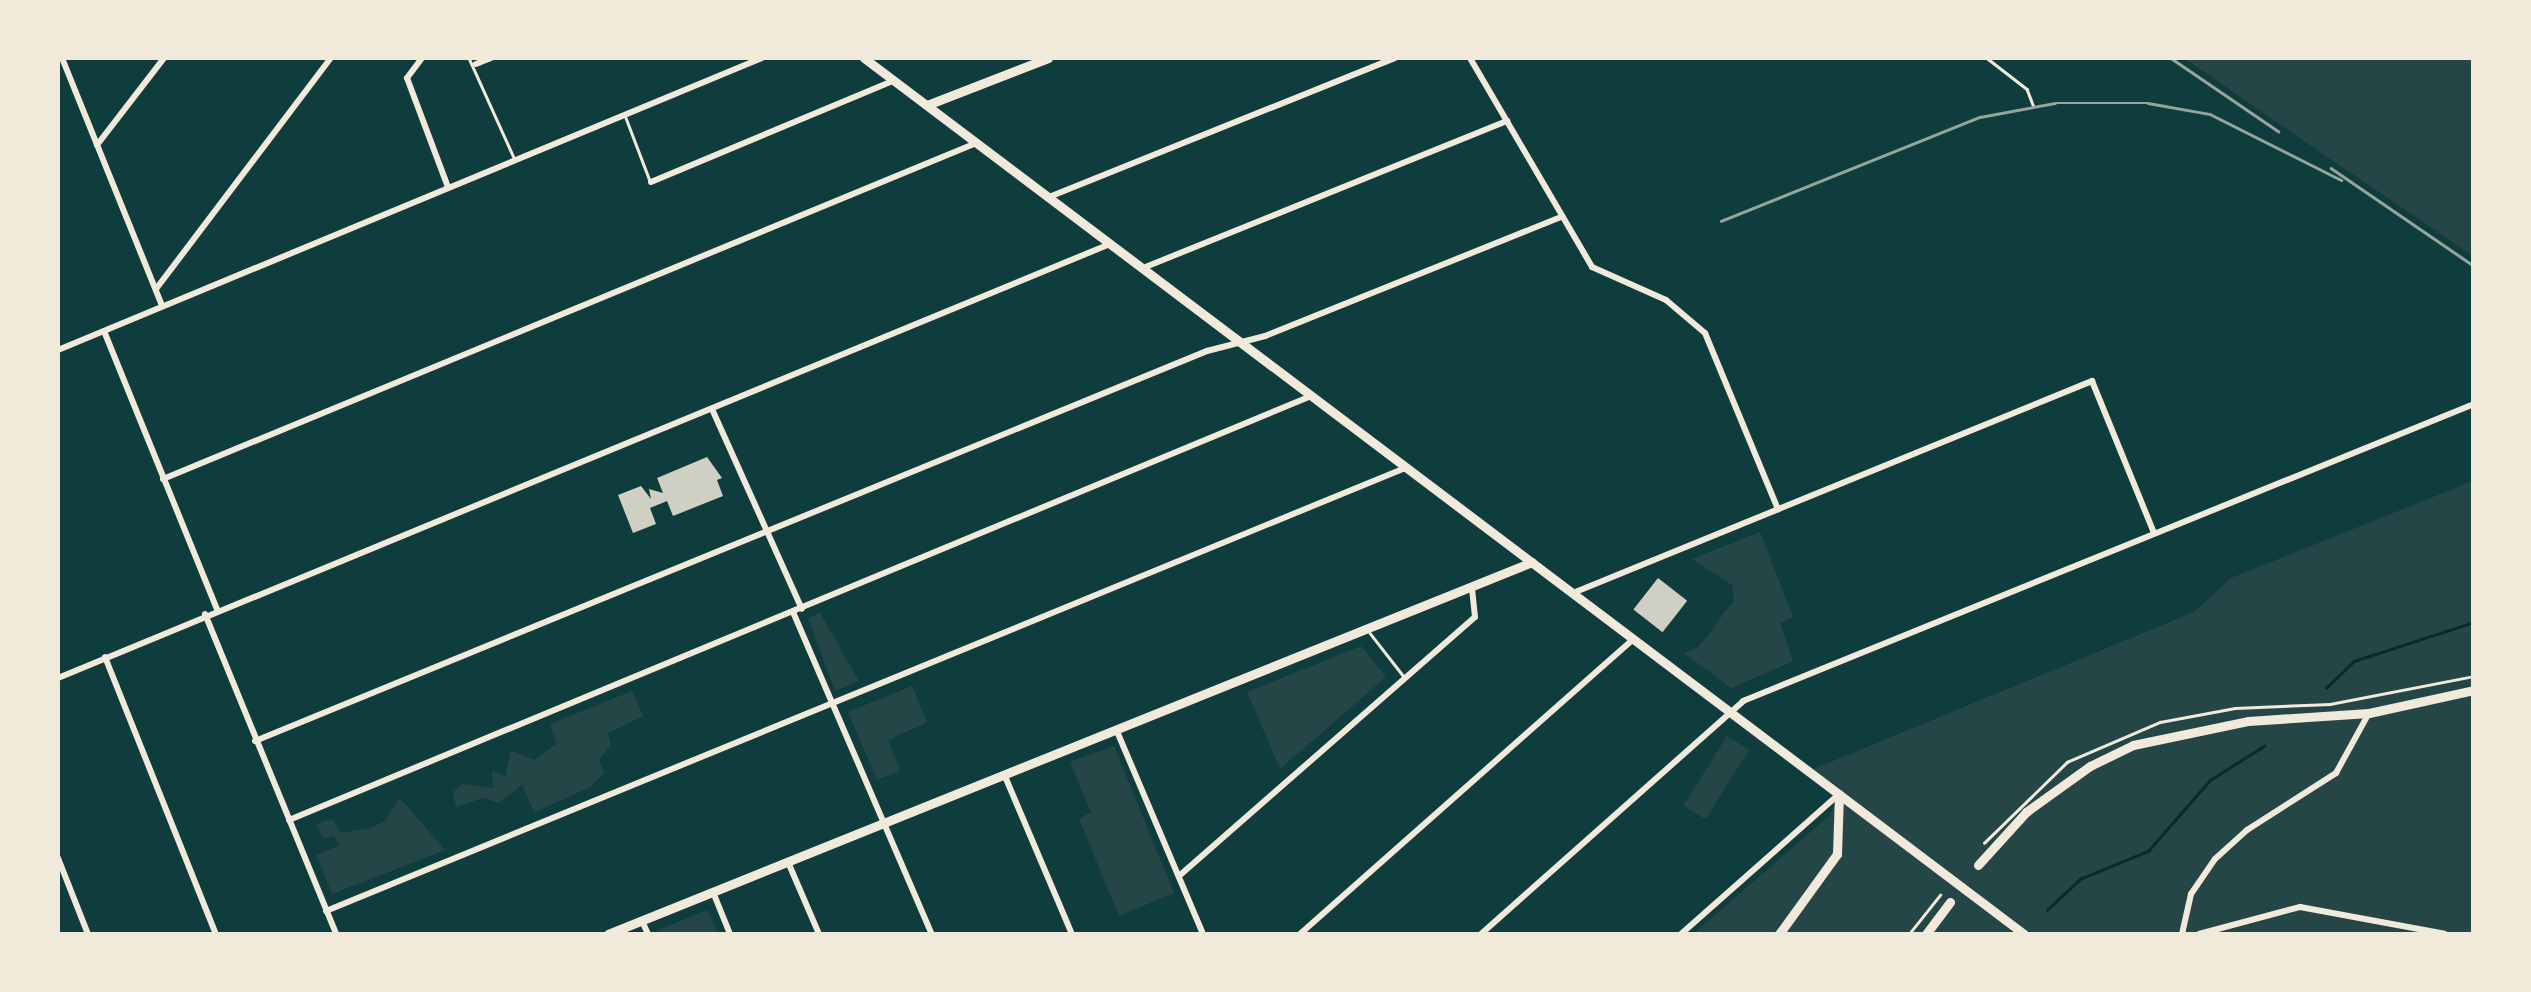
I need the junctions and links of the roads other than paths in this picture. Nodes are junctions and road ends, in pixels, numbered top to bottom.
1 (62, 58) edge
2 (164, 58) edge
3 (331, 58) edge
4 (422, 58) edge
5 (469, 58) edge
6 (491, 58) edge
7 (762, 58) edge
8 (864, 58) edge
9 (1048, 58) edge
10 (1395, 58) edge
11 (1470, 58) edge
12 (1988, 58) edge
13 (476, 64) junction
14 (894, 80) junction
15 (927, 105) junction
16 (2033, 105) dead end
17 (626, 116) junction
18 (1508, 120) junction
19 (977, 143) junction
20 (97, 145) junction
21 (515, 160) junction
22 (651, 182) joint
23 (448, 187) junction
24 (1049, 197) junction
25 (1561, 216) junction
26 (1111, 244) junction
27 (1144, 268) junction
28 (156, 290) junction
29 (162, 306) junction
30 (104, 331) junction
31 (1241, 342) junction
32 (58, 350) edge
33 (1312, 396) junction
34 (2474, 404) edge
35 (712, 409) junction
36 (1406, 467) junction
37 (164, 478) junction
38 (1778, 509) junction
39 (768, 530) junction
40 (2154, 532) junction
41 (1532, 562) junction
42 (1472, 585) junction
43 (1573, 593) junction
44 (217, 609) junction
45 (797, 610) junction
46 (204, 614) junction
47 (1366, 628) junction
48 (1634, 639) junction
49 (105, 657) junction
50 (58, 678) edge
51 (1405, 678) junction
52 (2474, 690) edge
53 (831, 707) junction
54 (1733, 713) junction
55 (2369, 713) junction
56 (1116, 729) junction
57 (256, 741) junction
58 (1004, 774) junction
59 (1839, 794) junction
60 (289, 820) junction
61 (885, 822) junction
62 (58, 858) edge
63 (788, 862) junction
64 (1978, 865) dead end
65 (1179, 876) junction
66 (713, 892) junction
67 (1950, 902) dead end
68 (326, 911) junction
69 (642, 920) junction
70 (88, 934) edge
71 (216, 934) edge
72 (336, 934) edge
73 (608, 934) edge
74 (648, 934) edge
75 (730, 934) edge
76 (820, 934) edge
77 (932, 934) edge
78 (1072, 934) edge
79 (1203, 934) edge
80 (1300, 934) edge
81 (1481, 934) edge
82 (1681, 934) edge
83 (1780, 934) edge
84 (1926, 934) edge
85 (2024, 934) edge
86 (2182, 934) edge
87 (2199, 934) edge
88 (2444, 934) edge

1 - 20 street
2 - 20 street
3 - 28 street
4 - 23 street
5 - 13 lane
6 - 13 street
7 - 17 street
8 - 14 main road
9 - 15 main road
10 - 24 street
11 - 18 street
12 - 16 lane
13 - 21 lane
14 - 15 main road
14 - 22 street
15 - 19 main road
17 - 21 street
17 - 22 lane
18 - 25 street
18 - 27 street
19 - 24 main road
19 - 37 street
20 - 28 street
21 - 23 street
23 - 29 street
24 - 26 main road
25 - 31 street
25 - 38 street
26 - 27 main road
26 - 35 street
27 - 31 main road
28 - 29 street
29 - 30 street
30 - 32 street
30 - 37 street
31 - 33 main road
31 - 39 street
33 - 36 main road
33 - 45 street
34 - 40 street
35 - 39 street
35 - 44 street
36 - 41 main road
36 - 53 street
37 - 44 street
38 - 40 street
38 - 43 street
39 - 45 street
39 - 57 street
40 - 54 street
41 - 42 main road
41 - 43 main road
42 - 47 main road
42 - 51 street
43 - 48 main road
44 - 46 street
45 - 53 street
45 - 60 street
46 - 49 street
46 - 57 street
47 - 51 lane
47 - 56 main road
48 - 54 main road
48 - 80 street
49 - 50 street
49 - 71 street
51 - 65 street
52 - 55 main road
53 - 61 street
53 - 68 street
54 - 59 main road
54 - 81 street
55 - 64 main road
55 - 86 street
56 - 58 main road
56 - 65 street
57 - 60 street
58 - 61 main road
58 - 78 street
59 - 82 street
59 - 83 main road
59 - 85 main road
60 - 68 street
61 - 63 main road
61 - 77 street
62 - 70 street
63 - 66 main road
63 - 76 street
65 - 79 street
66 - 69 main road
66 - 75 street
67 - 84 main road
68 - 72 street
69 - 73 main road
69 - 74 street
87 - 88 street

